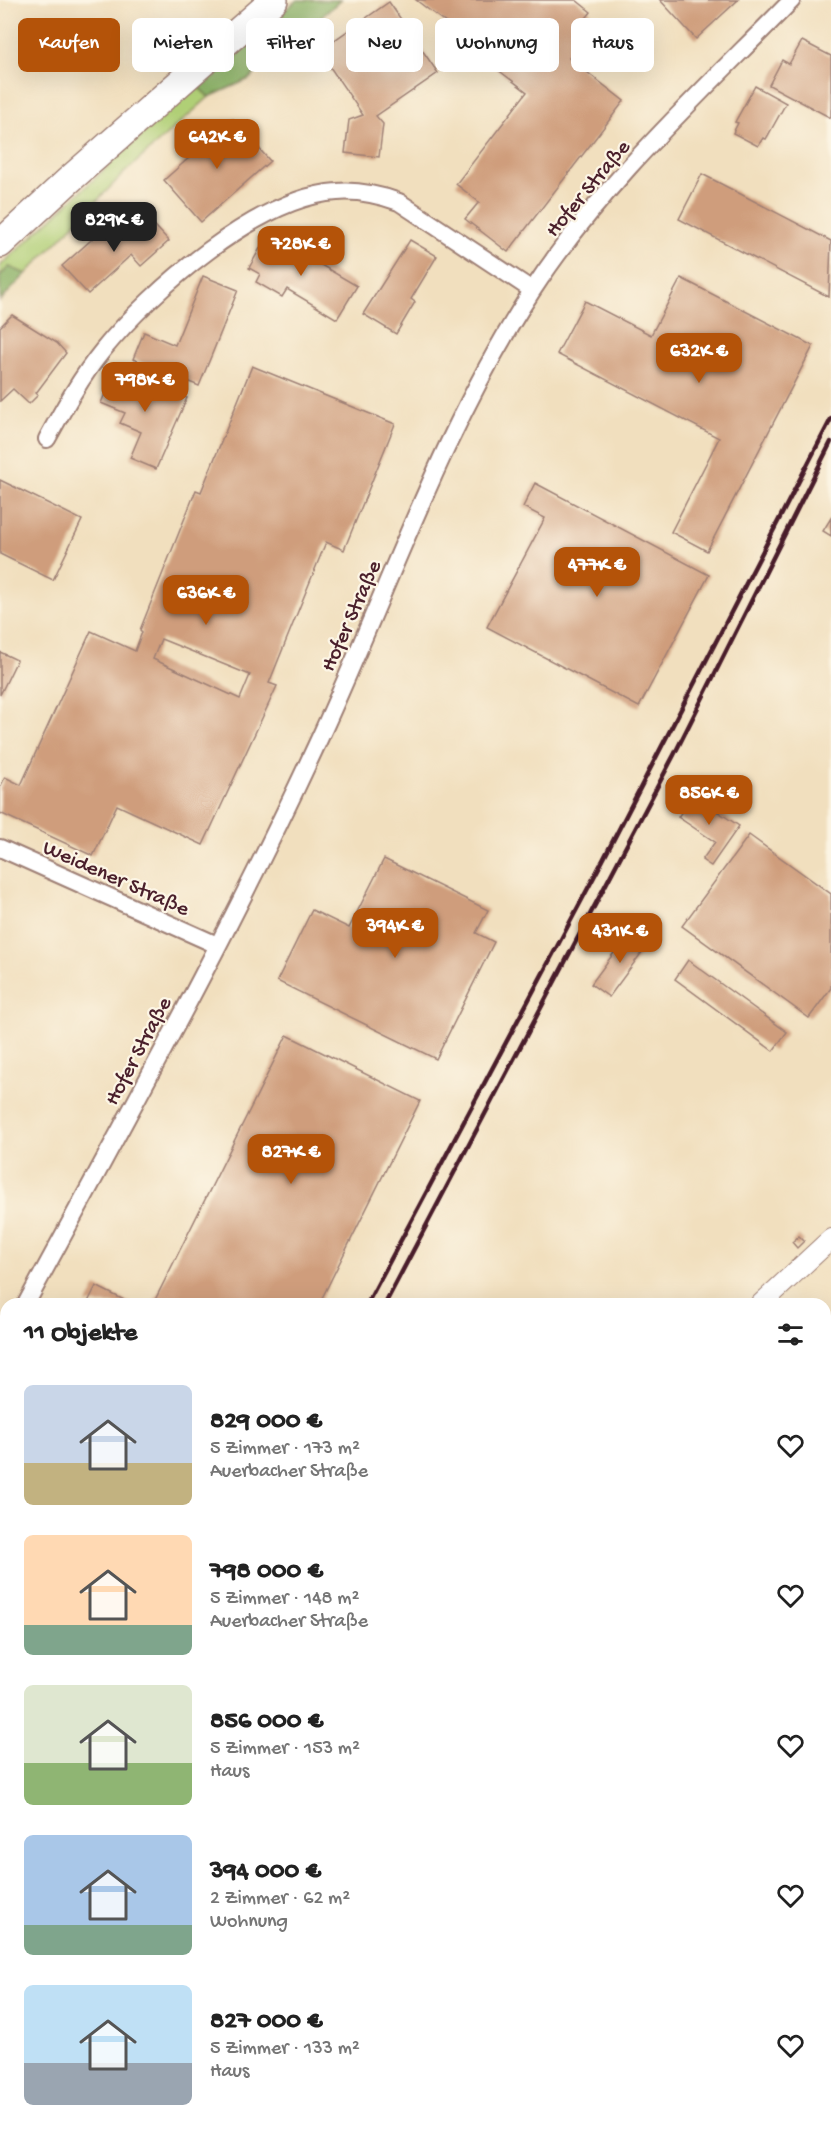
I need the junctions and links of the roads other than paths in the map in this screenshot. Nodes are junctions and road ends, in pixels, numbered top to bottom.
1 (274, 0) edge
2 (792, 0) edge
3 (0, 244) edge
4 (532, 290) junction
5 (47, 439) dead end
6 (0, 848) edge
7 (217, 945) junction
8 (831, 1239) edge
9 (29, 1298) edge
10 (767, 1298) edge

1 - 3 highway
2 - 4 street, Hofer Straße
4 - 5 street
4 - 7 street, Hofer Straße
6 - 7 street, Weidener Straße
7 - 9 street, Hofer Straße
8 - 10 street

